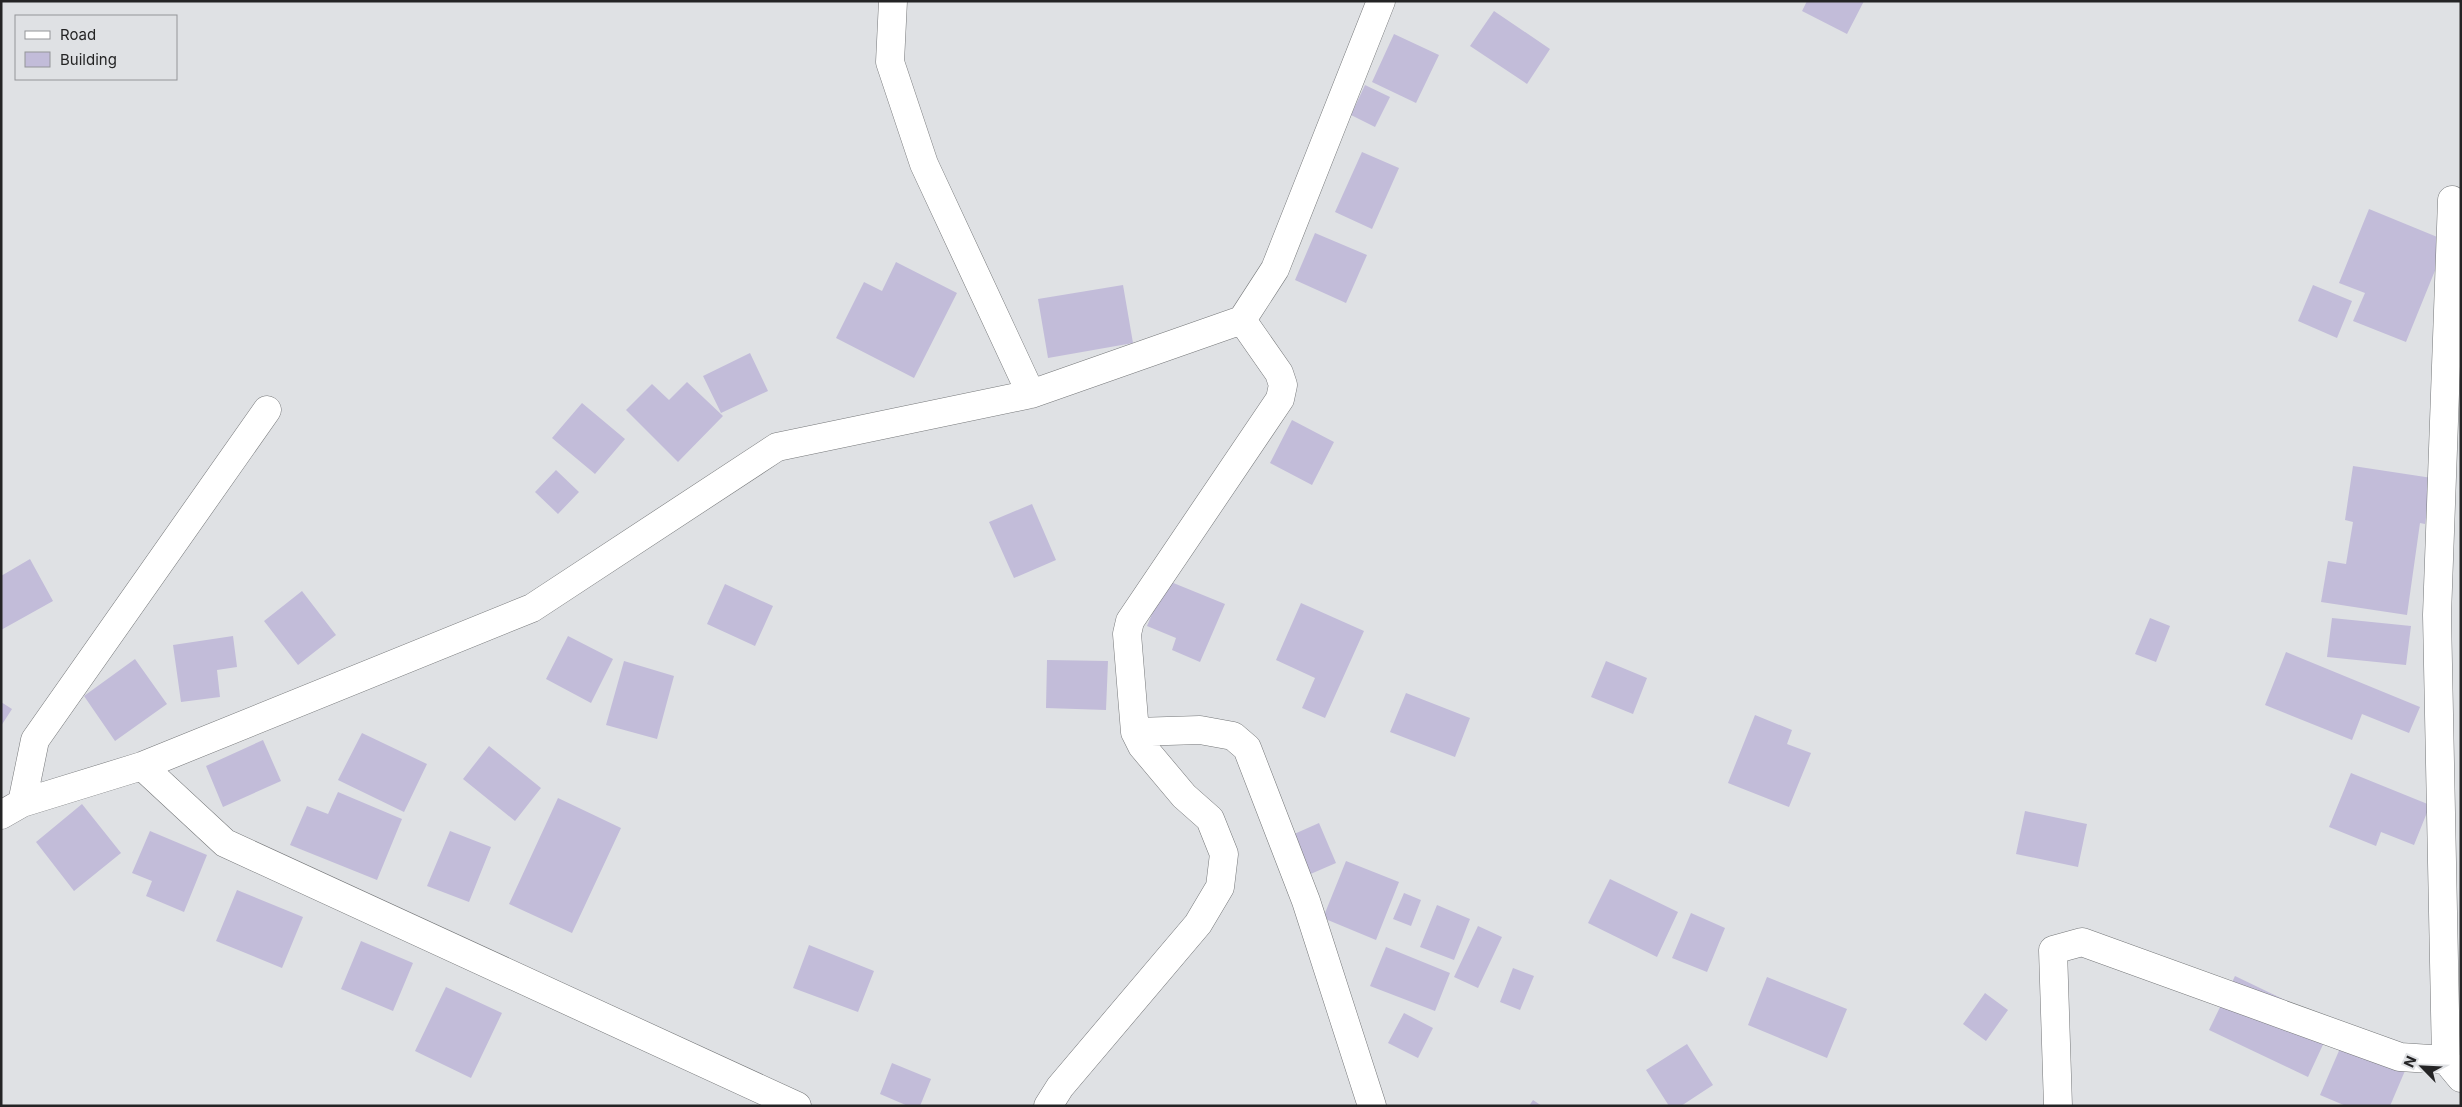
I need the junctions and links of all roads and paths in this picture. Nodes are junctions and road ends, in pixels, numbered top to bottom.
1 (893, 1) edge
2 (1381, 1) edge
3 (2452, 200) dead end
4 (1242, 320) junction
5 (1032, 394) junction
6 (267, 410) dead end
7 (1135, 732) junction
8 (142, 766) junction
9 (12, 809) edge
10 (2453, 1069) edge
11 (797, 1106) edge
12 (1048, 1106) edge
13 (1372, 1106) edge
14 (2058, 1106) edge

1 - 5 street
2 - 4 street
3 - 10 street
4 - 5 street
4 - 7 street
5 - 8 street
6 - 9 street
7 - 12 street
7 - 13 street
8 - 9 street
8 - 11 street
10 - 14 street

